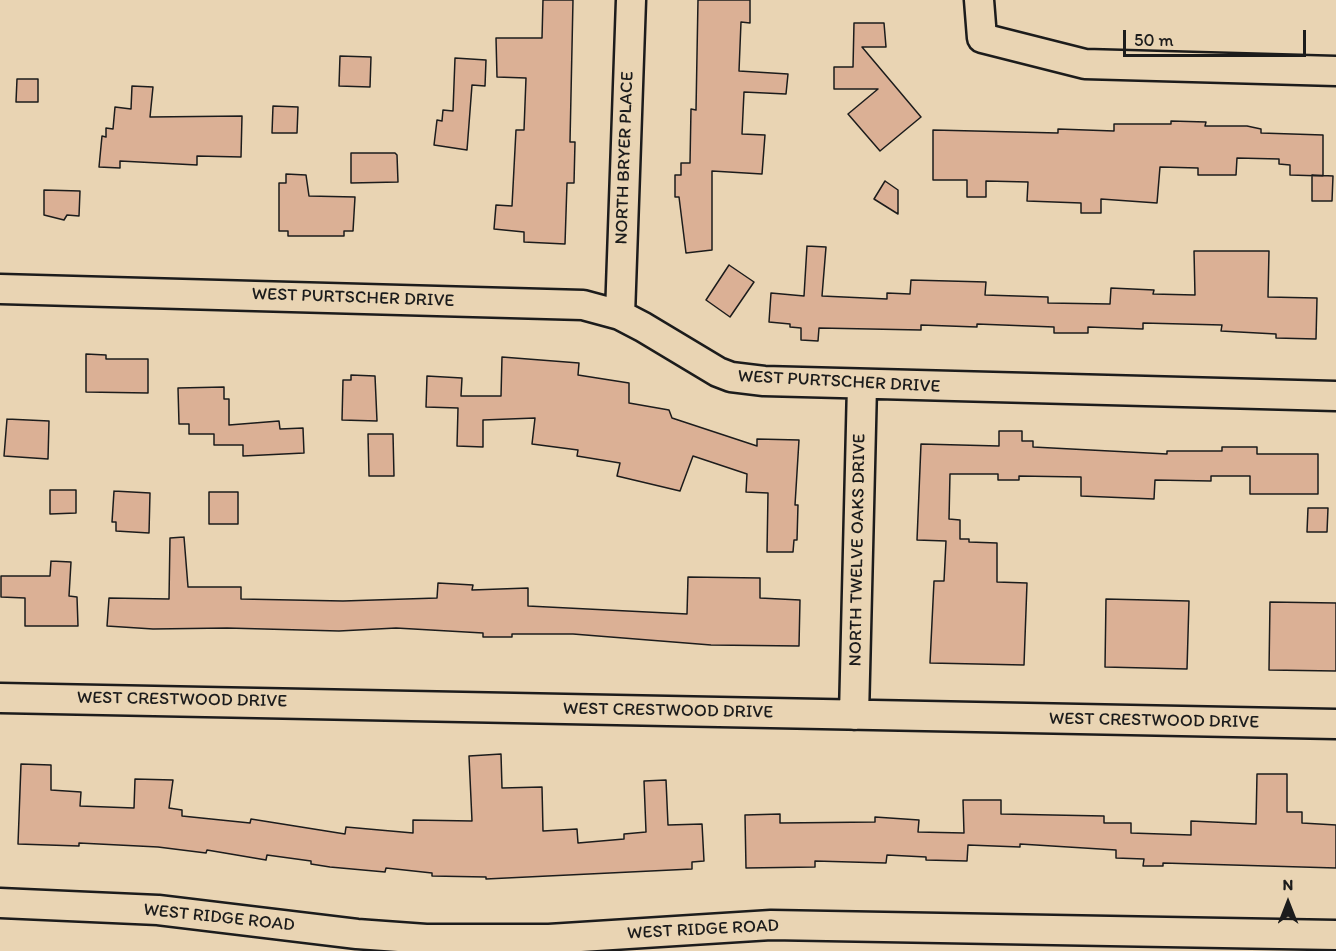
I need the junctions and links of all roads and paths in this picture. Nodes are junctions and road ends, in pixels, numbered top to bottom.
1 (631, 0) edge
2 (979, 0) edge
3 (1336, 71) edge
4 (0, 289) edge
5 (620, 315) junction
6 (862, 385) junction
7 (1336, 396) edge
8 (0, 698) edge
9 (854, 715) junction
10 (1336, 724) edge
11 (0, 903) edge
12 (1336, 935) edge
13 (828, 938) edge

1 - 5 street, NORTH BRYER PLACE
2 - 3 street
4 - 5 street, WEST PURTSCHER DRIVE
5 - 6 street, WEST PURTSCHER DRIVE
6 - 7 street, WEST PURTSCHER DRIVE
6 - 9 street, NORTH TWELVE OAKS DRIVE
8 - 9 street, WEST CRESTWOOD DRIVE
9 - 10 street, WEST CRESTWOOD DRIVE
11 - 13 street, WEST RIDGE ROAD
12 - 13 street, WEST RIDGE ROAD

